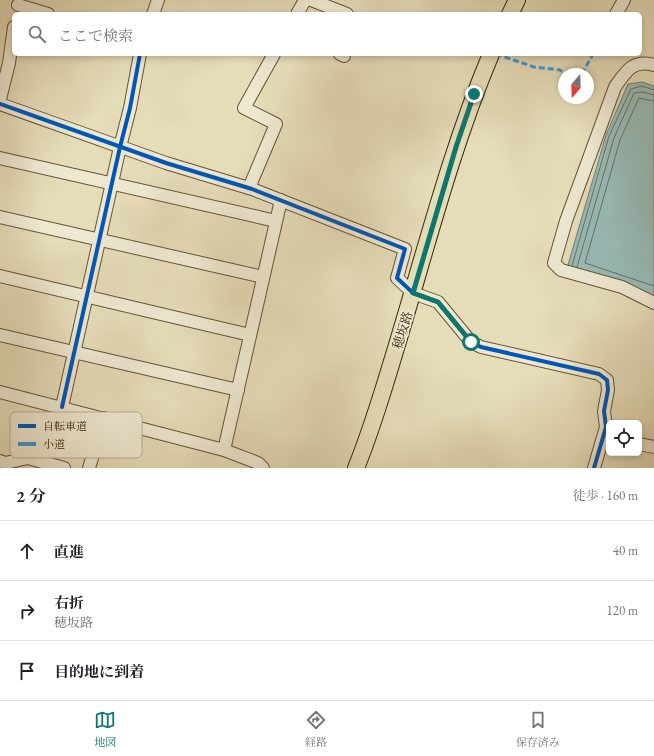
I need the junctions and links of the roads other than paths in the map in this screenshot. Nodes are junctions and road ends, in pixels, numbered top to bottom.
1 (158, 0) edge
2 (305, 0) edge
3 (311, 0) edge
4 (516, 0) edge
5 (624, 0) edge
6 (18, 6) edge
7 (40, 12) edge
8 (154, 12) edge
9 (298, 12) edge
10 (342, 12) edge
11 (511, 12) edge
12 (617, 12) edge
13 (12, 41) edge
14 (140, 56) edge
15 (273, 56) edge
16 (490, 56) edge
17 (654, 65) edge
18 (0, 99) edge
19 (0, 104) edge
20 (120, 147) junction
21 (0, 158) edge
22 (113, 184) junction
23 (249, 188) junction
24 (281, 200) junction
25 (0, 217) edge
26 (276, 221) junction
27 (100, 240) junction
28 (0, 276) edge
29 (263, 277) junction
30 (413, 293) junction
31 (87, 297) junction
32 (654, 303) edge
33 (0, 335) edge
34 (250, 335) junction
35 (74, 353) junction
36 (238, 390) junction
37 (0, 392) edge
38 (0, 398) edge
39 (25, 398) junction
40 (62, 407) junction
41 (81, 412) edge
42 (606, 425) edge
43 (142, 428) edge
44 (606, 435) edge
45 (642, 445) edge
46 (654, 447) edge
47 (224, 450) junction
48 (92, 458) edge
49 (0, 461) edge
50 (64, 468) edge
51 (89, 468) edge
52 (263, 468) edge
53 (356, 468) edge
54 (594, 468) edge

1 - 8 street
2 - 9 street
3 - 10 street
4 - 11 main road
5 - 12 street
6 - 7 street
13 - 18 street
14 - 20 street
15 - 23 street
16 - 30 main road, 穂坂路
17 - 32 street
19 - 20 street
20 - 22 street
20 - 23 street
21 - 22 street
22 - 26 street
22 - 27 street
23 - 24 street
24 - 26 street
24 - 30 street
25 - 27 street
26 - 29 street
27 - 29 street
27 - 31 street
28 - 31 street
29 - 34 street
30 - 42 street
30 - 53 main road, 穂坂路
31 - 34 street
31 - 35 street
33 - 35 street
34 - 36 street
35 - 36 street
35 - 40 street
36 - 47 street
37 - 39 street
38 - 39 street
39 - 40 street
40 - 41 street
43 - 47 street
44 - 54 street
45 - 46 street
47 - 52 street
48 - 51 street
49 - 50 street

